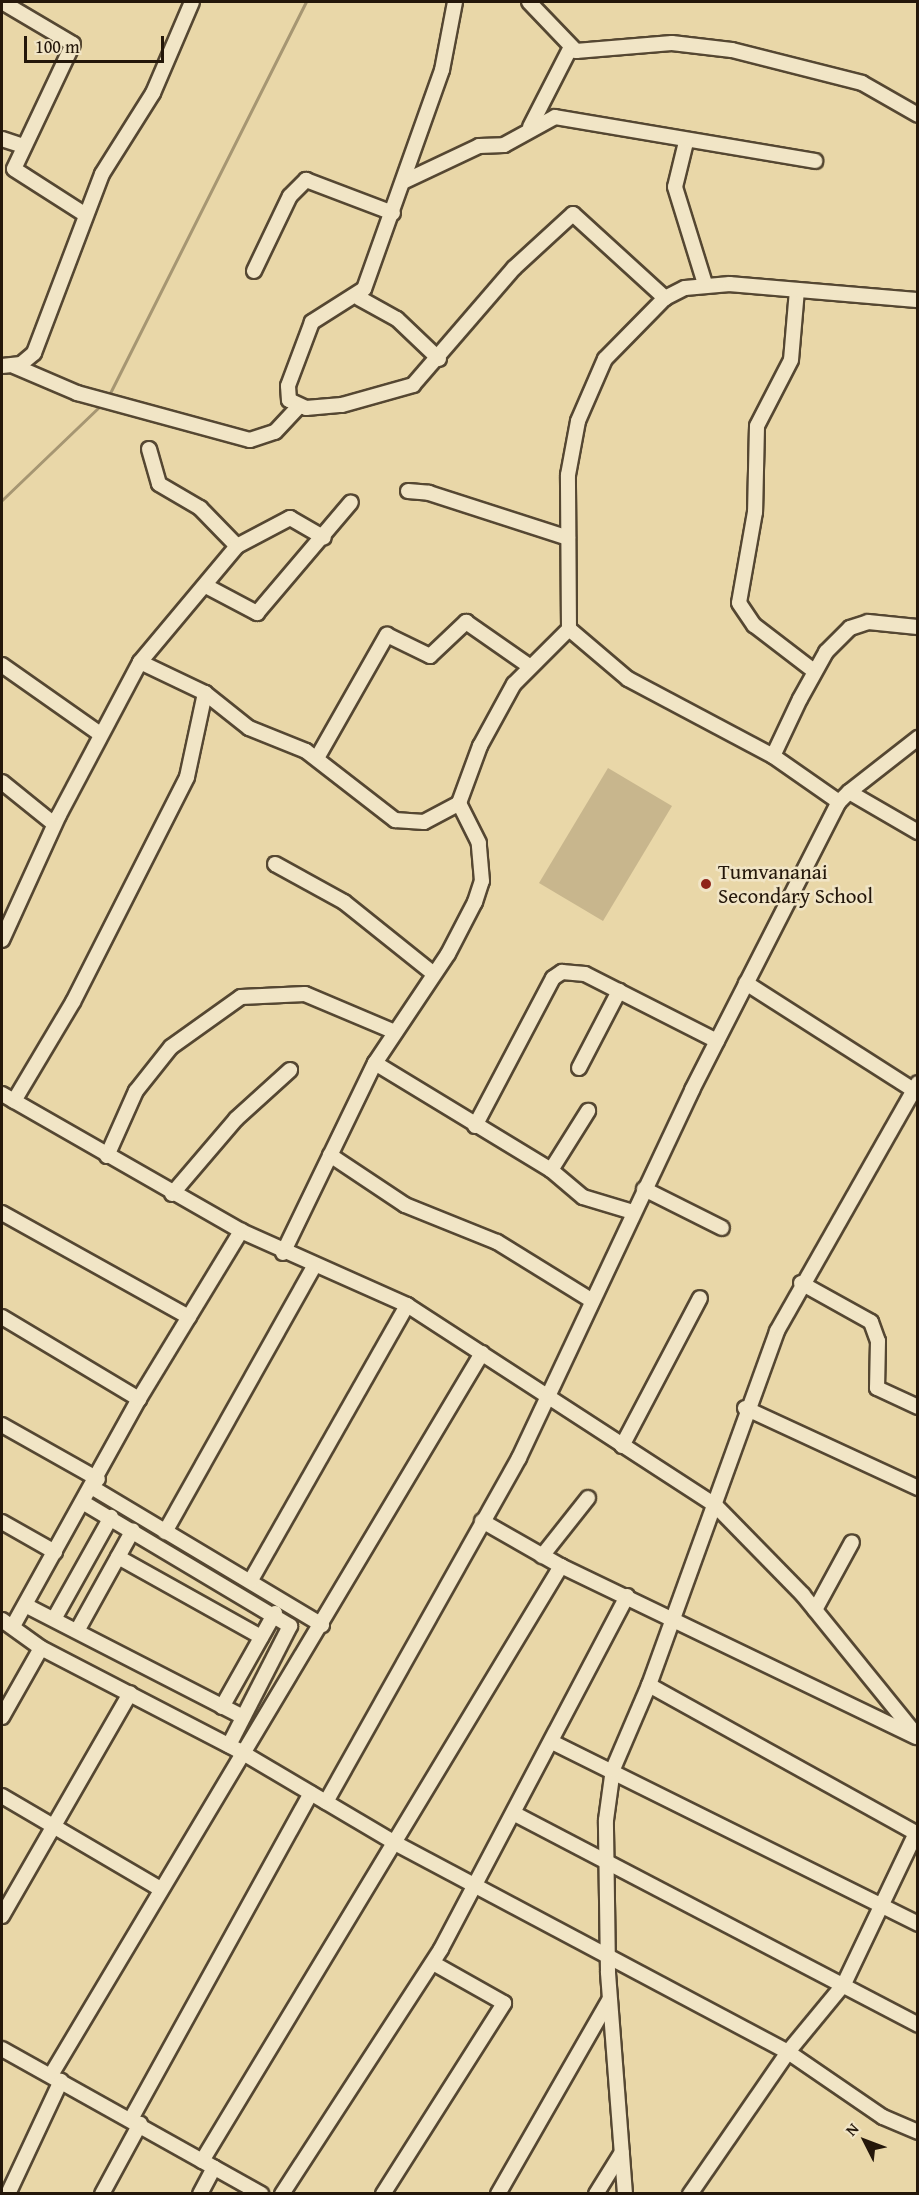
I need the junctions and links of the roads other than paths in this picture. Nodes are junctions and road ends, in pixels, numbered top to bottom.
1 (2, 2) edge
2 (192, 2) edge
3 (455, 2) edge
4 (529, 2) edge
5 (570, 49) junction
6 (918, 115) edge
7 (529, 129) junction
8 (2, 139) edge
9 (686, 142) junction
10 (23, 146) junction
11 (815, 161) dead end
12 (405, 181) junction
13 (393, 213) junction
14 (86, 215) junction
15 (254, 271) dead end
16 (705, 284) junction
17 (797, 290) junction
18 (358, 297) junction
19 (665, 298) junction
20 (918, 300) edge
21 (439, 359) junction
22 (8, 366) edge
23 (298, 407) junction
24 (149, 449) dead end
25 (408, 491) dead end
26 (351, 502) dead end
27 (324, 538) junction
28 (568, 538) junction
29 (237, 546) junction
30 (206, 586) junction
31 (918, 627) edge
32 (569, 629) junction
33 (140, 662) junction
34 (2, 664) edge
35 (529, 666) junction
36 (814, 671) junction
37 (205, 693) junction
38 (100, 734) junction
39 (918, 738) edge
40 (773, 756) junction
41 (316, 758) junction
42 (2, 782) edge
43 (844, 797) junction
44 (459, 803) junction
45 (54, 824) junction
46 (918, 832) edge
47 (275, 864) dead end
48 (2, 940) edge
49 (434, 974) junction
50 (746, 983) junction
51 (619, 991) junction
52 (395, 1032) junction
53 (717, 1041) junction
54 (375, 1063) junction
55 (579, 1068) dead end
56 (290, 1070) dead end
57 (916, 1086) edge
58 (8, 1097) edge
59 (588, 1111) dead end
60 (475, 1126) junction
61 (330, 1155) junction
62 (107, 1156) junction
63 (551, 1170) junction
64 (644, 1189) junction
65 (172, 1194) junction
66 (633, 1212) junction
67 (2, 1213) edge
68 (722, 1228) dead end
69 (241, 1231) junction
70 (283, 1253) junction
71 (314, 1266) junction
72 (801, 1283) junction
73 (700, 1298) dead end
74 (591, 1300) junction
75 (407, 1305) junction
76 (2, 1317) edge
77 (189, 1317) junction
78 (482, 1353) junction
79 (546, 1397) junction
80 (139, 1399) junction
81 (918, 1407) edge
82 (745, 1408) junction
83 (2, 1425) edge
84 (622, 1446) junction
85 (95, 1484) junction
86 (918, 1488) edge
87 (588, 1498) dead end
88 (84, 1503) junction
89 (714, 1504) junction
90 (111, 1517) junction
91 (482, 1521) junction
92 (2, 1522) edge
93 (134, 1530) junction
94 (165, 1532) junction
95 (852, 1542) dead end
96 (56, 1552) junction
97 (542, 1556) junction
98 (118, 1557) junction
99 (561, 1566) junction
100 (251, 1580) junction
101 (627, 1596) junction
102 (27, 1606) junction
103 (815, 1610) junction
104 (275, 1613) junction
105 (671, 1615) junction
106 (54, 1620) junction
107 (7, 1623) edge
108 (322, 1625) junction
109 (77, 1631) junction
110 (261, 1637) junction
111 (41, 1647) junction
112 (649, 1685) junction
113 (130, 1693) junction
114 (222, 1707) junction
115 (2, 1717) edge
116 (243, 1717) junction
117 (918, 1737) edge
118 (554, 1743) junction
119 (229, 1745) junction
120 (245, 1754) junction
121 (612, 1769) junction
122 (310, 1793) junction
123 (2, 1796) edge
124 (326, 1802) junction
125 (515, 1814) junction
126 (55, 1828) junction
127 (917, 1832) edge
128 (395, 1843) junction
129 (608, 1862) junction
130 (474, 1886) junction
131 (159, 1888) junction
132 (884, 1905) junction
133 (2, 1916) edge
134 (918, 1924) edge
135 (609, 1959) junction
136 (433, 1963) junction
137 (844, 1984) junction
138 (609, 2000) junction
139 (918, 2025) edge
140 (2, 2049) edge
141 (788, 2052) junction
142 (56, 2078) junction
143 (136, 2122) junction
144 (918, 2132) edge
145 (622, 2152) junction
146 (208, 2164) junction
147 (8, 2193) edge
148 (102, 2193) edge
149 (200, 2193) edge
150 (261, 2193) edge
151 (282, 2193) edge
152 (383, 2193) edge
153 (498, 2193) edge
154 (596, 2193) edge
155 (625, 2193) edge
156 (690, 2193) edge

1 - 10 street
2 - 14 street
3 - 12 street
4 - 5 street
5 - 6 street
5 - 7 street
7 - 9 street
7 - 12 street
8 - 10 street
9 - 11 street
9 - 16 street
10 - 14 street
12 - 13 street
13 - 15 street
13 - 18 street
14 - 22 street
16 - 17 street
16 - 19 street
17 - 20 street
17 - 36 street
18 - 21 street
18 - 23 street
19 - 21 street
19 - 28 street
21 - 23 street
22 - 23 street
24 - 29 street
25 - 28 street
26 - 27 street
27 - 29 street
27 - 30 street
28 - 32 street
29 - 30 street
30 - 33 street
31 - 36 street
32 - 35 street
32 - 40 street
33 - 37 street
33 - 38 street
34 - 38 street
35 - 41 street
35 - 44 street
36 - 40 street
37 - 41 street
37 - 58 street
38 - 45 street
39 - 43 street
40 - 43 street
41 - 44 street
42 - 45 street
43 - 46 street
43 - 50 street
44 - 49 street
45 - 48 street
47 - 49 street
49 - 52 street
50 - 53 street
50 - 57 street
51 - 53 street
51 - 55 street
51 - 60 street
52 - 54 street
52 - 62 street
53 - 64 street
54 - 60 street
54 - 61 street
56 - 65 street
57 - 72 street
58 - 62 street
59 - 63 street
60 - 63 street
61 - 70 street
61 - 74 street
62 - 65 street
63 - 66 street
64 - 66 street
64 - 68 street
65 - 69 street
66 - 74 street
67 - 77 street
69 - 70 street
69 - 77 street
70 - 71 street
71 - 75 street
71 - 94 street
72 - 81 street
72 - 82 street
73 - 84 street
74 - 79 street
75 - 78 street
75 - 100 street
76 - 80 street
77 - 80 street
78 - 79 street
78 - 108 street
79 - 84 street
79 - 91 street
80 - 85 street
82 - 86 street
82 - 89 street
83 - 85 street
84 - 89 street
85 - 88 street
85 - 94 street
87 - 97 street
88 - 90 street
88 - 96 street
89 - 103 street
89 - 105 street
90 - 93 street
90 - 106 street
91 - 97 street
91 - 124 street
92 - 96 street
93 - 98 street
93 - 104 street
94 - 100 street
95 - 103 street
96 - 102 street
97 - 99 street
98 - 109 street
98 - 110 street
99 - 101 street
99 - 128 street
100 - 108 street
101 - 105 street
101 - 118 street
102 - 106 street
102 - 107 street
103 - 117 street
104 - 110 street
104 - 116 street
105 - 112 street
105 - 117 street
106 - 109 street
107 - 111 street
108 - 120 street
109 - 114 street
110 - 114 street
111 - 113 street
111 - 115 street
112 - 121 street
112 - 127 street
113 - 119 street
113 - 126 street
114 - 116 street
116 - 119 street
118 - 121 street
118 - 125 street
119 - 120 street
120 - 122 street
120 - 131 street
121 - 129 street
121 - 132 street
122 - 124 street
122 - 143 street
123 - 126 street
124 - 128 street
125 - 129 street
125 - 130 street
126 - 131 street
126 - 133 street
127 - 132 street
128 - 130 street
128 - 146 street
129 - 135 street
129 - 137 street
130 - 135 street
130 - 136 street
131 - 142 street
132 - 134 street
132 - 137 street
135 - 138 street
135 - 141 street
136 - 151 street
136 - 152 street
137 - 139 street
137 - 141 street
138 - 145 street
138 - 153 street
140 - 142 street
141 - 144 street
141 - 156 street
142 - 143 street
142 - 147 street
143 - 146 street
143 - 148 street
145 - 154 street
145 - 155 street
146 - 149 street
146 - 150 street

